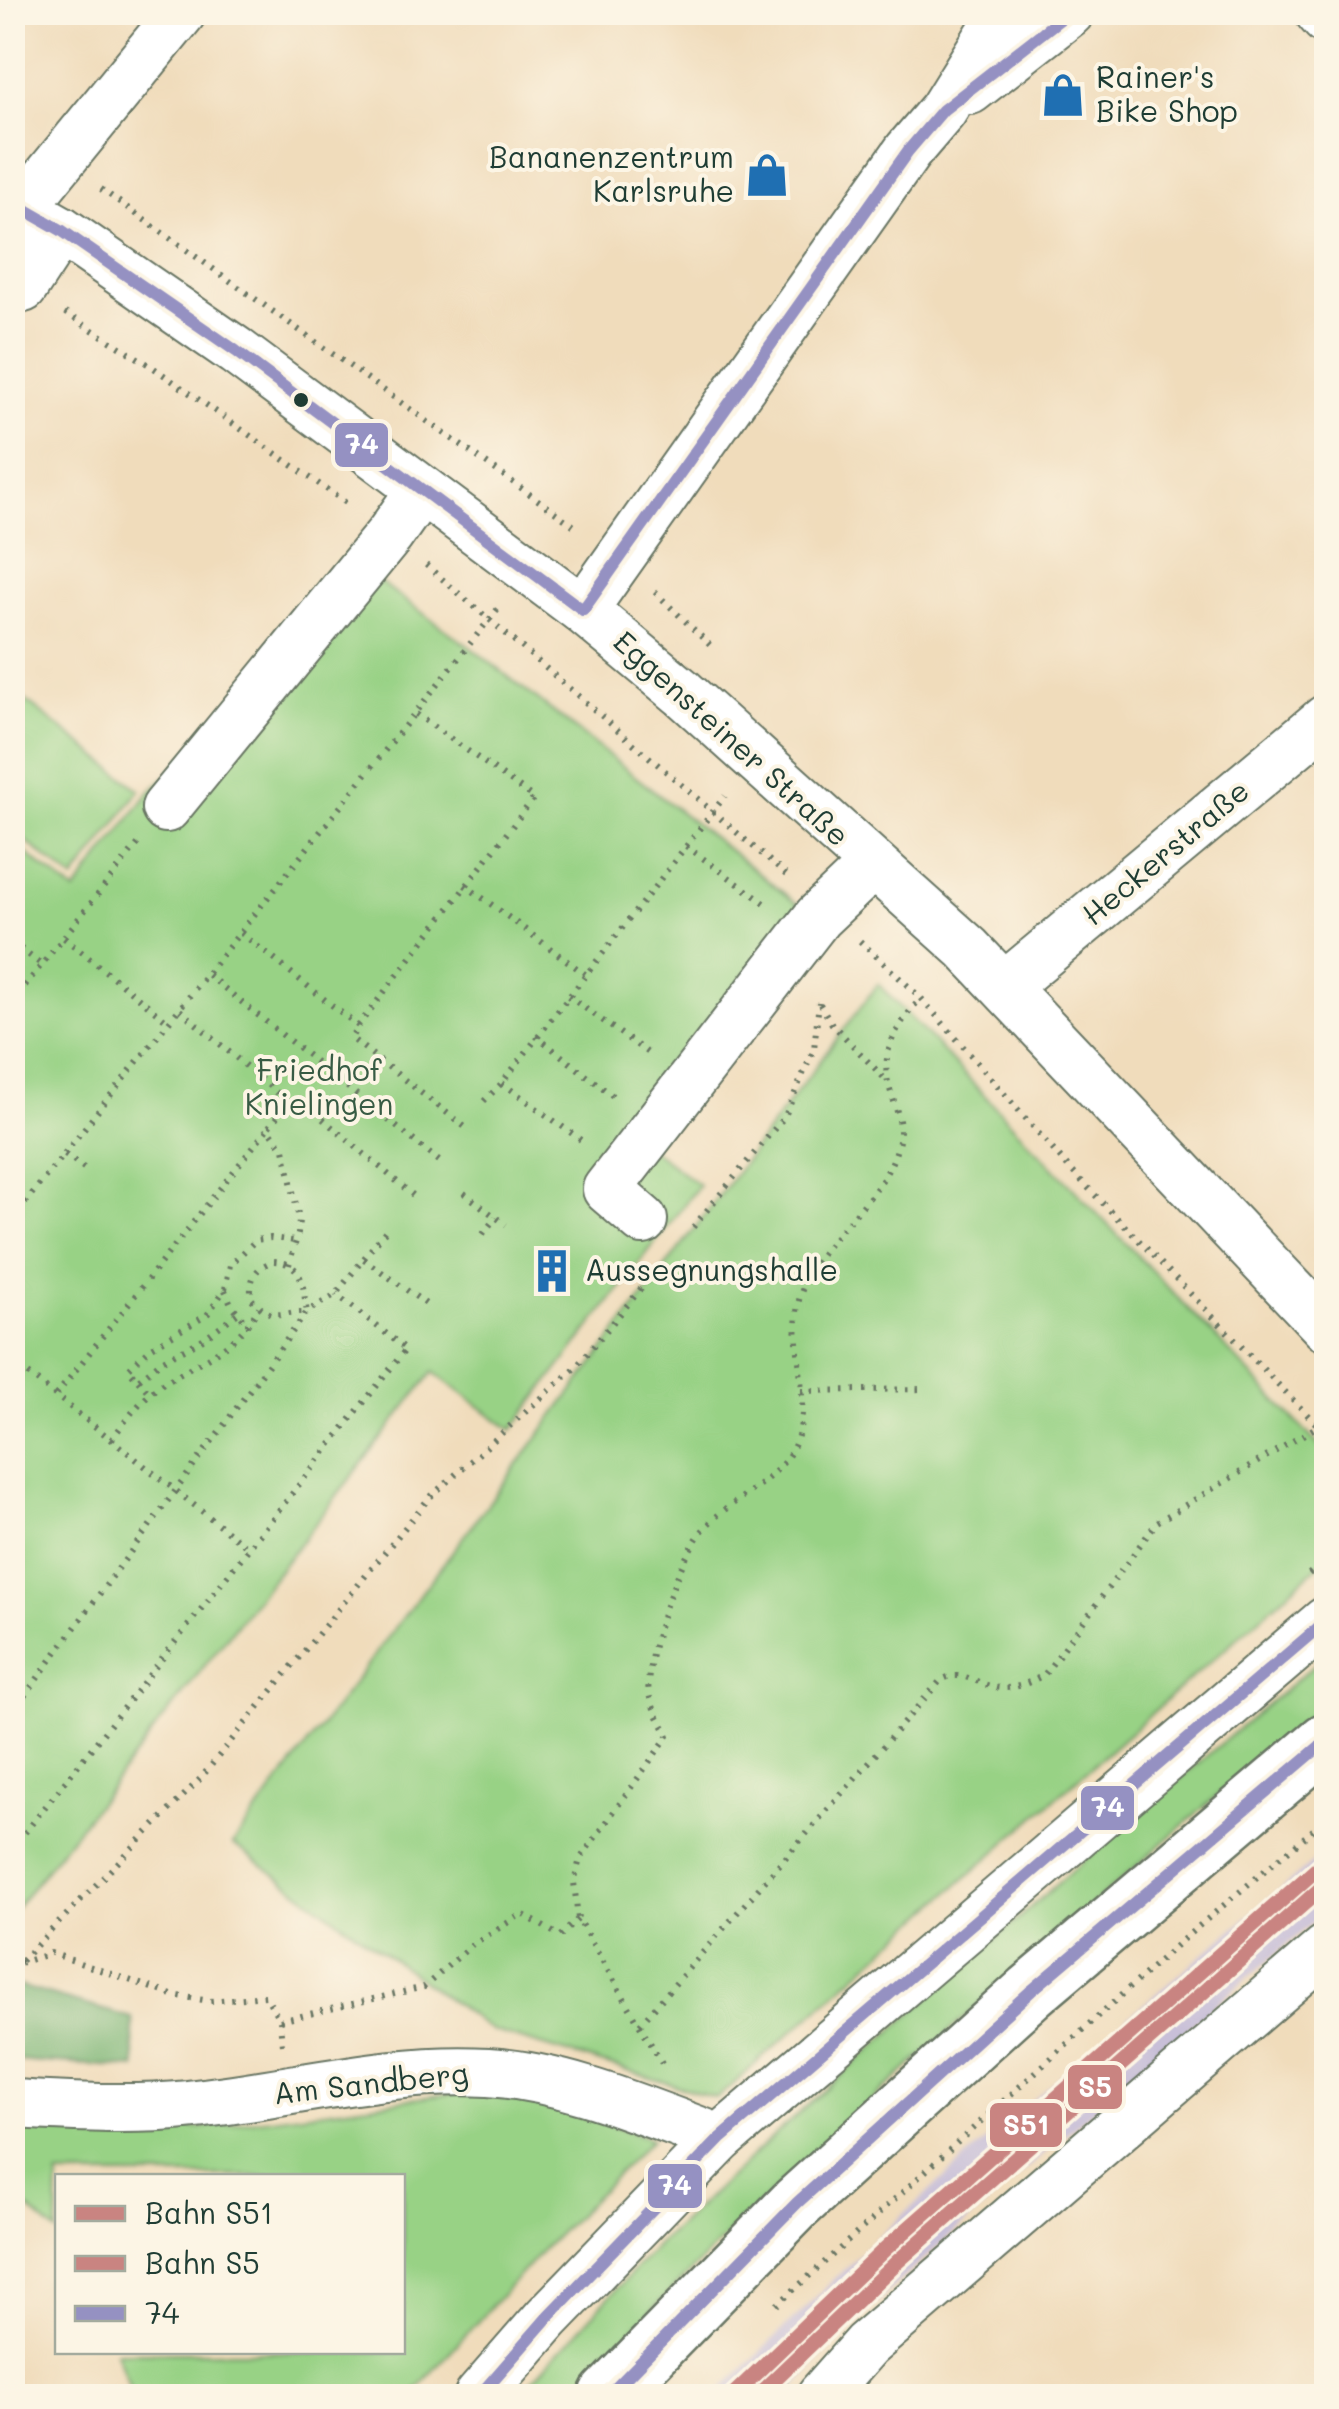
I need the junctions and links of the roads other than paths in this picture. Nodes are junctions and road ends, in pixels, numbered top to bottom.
1 (182, 12) edge
2 (1004, 12) edge
3 (1070, 12) edge
4 (1320, 12) edge
5 (1326, 20) edge
6 (943, 110) junction
7 (32, 213) edge
8 (23, 288) road end
9 (421, 490) junction
10 (583, 610) junction
11 (1326, 719) edge
12 (166, 808) road end
13 (873, 864) junction
14 (1005, 986) junction
15 (665, 1227) road end
16 (1326, 1327) edge
17 (1326, 1620) edge
18 (1326, 1741) edge
19 (1326, 1949) edge
20 (12, 2104) edge
21 (720, 2139) junction
22 (480, 2396) edge
23 (608, 2396) edge
24 (820, 2396) edge

1 - 7 street
2 - 6 street
3 - 6 street
4 - 5 street
6 - 10 street
7 - 8 street
7 - 9 street, Eggensteiner Straße
9 - 10 street, Eggensteiner Straße
9 - 12 street
10 - 13 street, Eggensteiner Straße
11 - 14 street, Heckerstraße
13 - 14 street, Eggensteiner Straße
13 - 15 street
14 - 16 street, Eggensteiner Straße
17 - 21 street
18 - 23 main road
19 - 24 street
20 - 21 street, Am Sandberg
21 - 22 street

